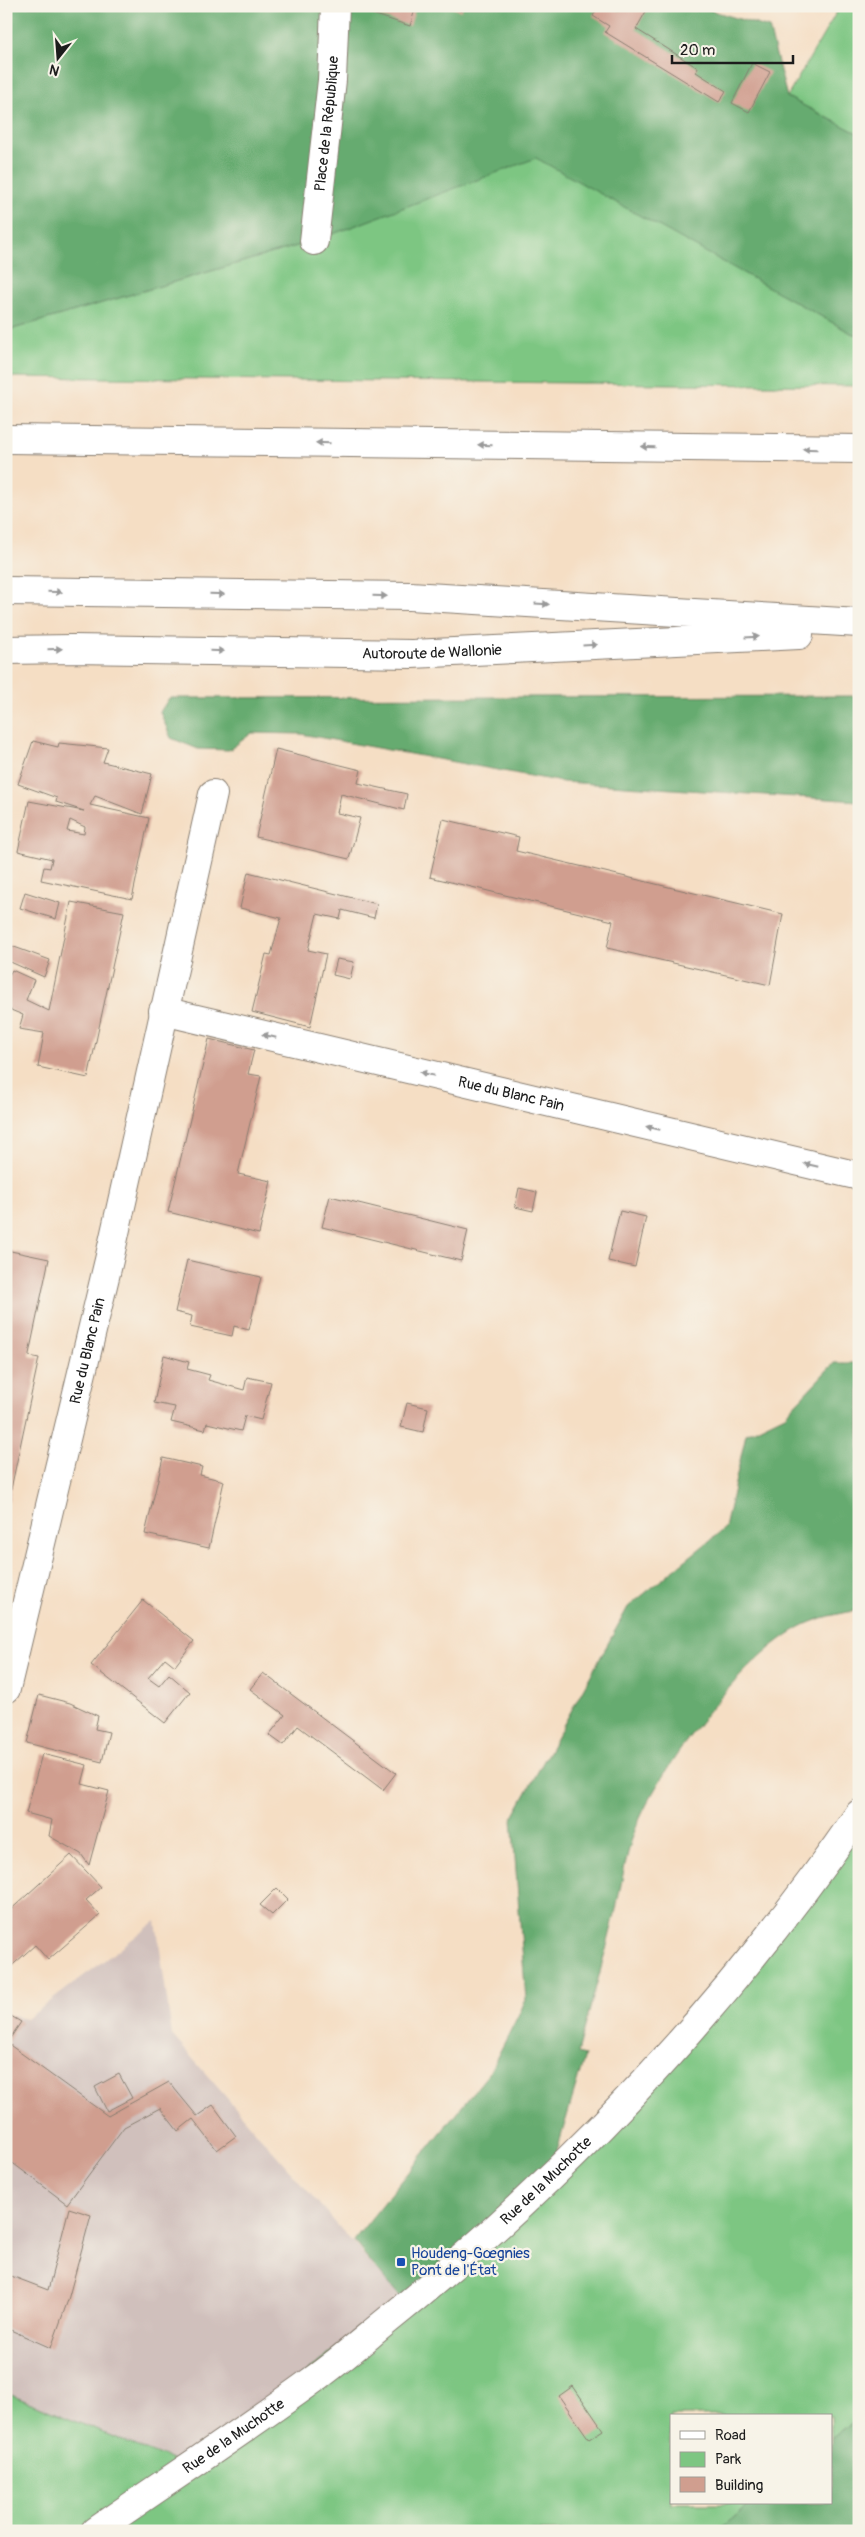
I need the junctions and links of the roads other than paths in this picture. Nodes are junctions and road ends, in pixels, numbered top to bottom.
1 (335, 6) edge
2 (314, 240) dead end
3 (6, 439) edge
4 (859, 449) edge
5 (6, 591) edge
6 (859, 623) edge
7 (859, 632) edge
8 (6, 650) edge
9 (213, 794) dead end
10 (163, 1011) junction
11 (859, 1176) edge
12 (6, 1689) edge
13 (859, 1814) edge
14 (95, 2531) edge

1 - 2 main road, Place de la République
4 -> 3 main road
5 -> 6 main road
8 -> 7 main road, Autoroute de Wallonie
9 - 10 main road, Rue du Blanc Pain
11 -> 10 main road, Rue du Blanc Pain
10 - 12 main road, Rue du Blanc Pain
13 - 14 main road, Rue de la Muchotte

